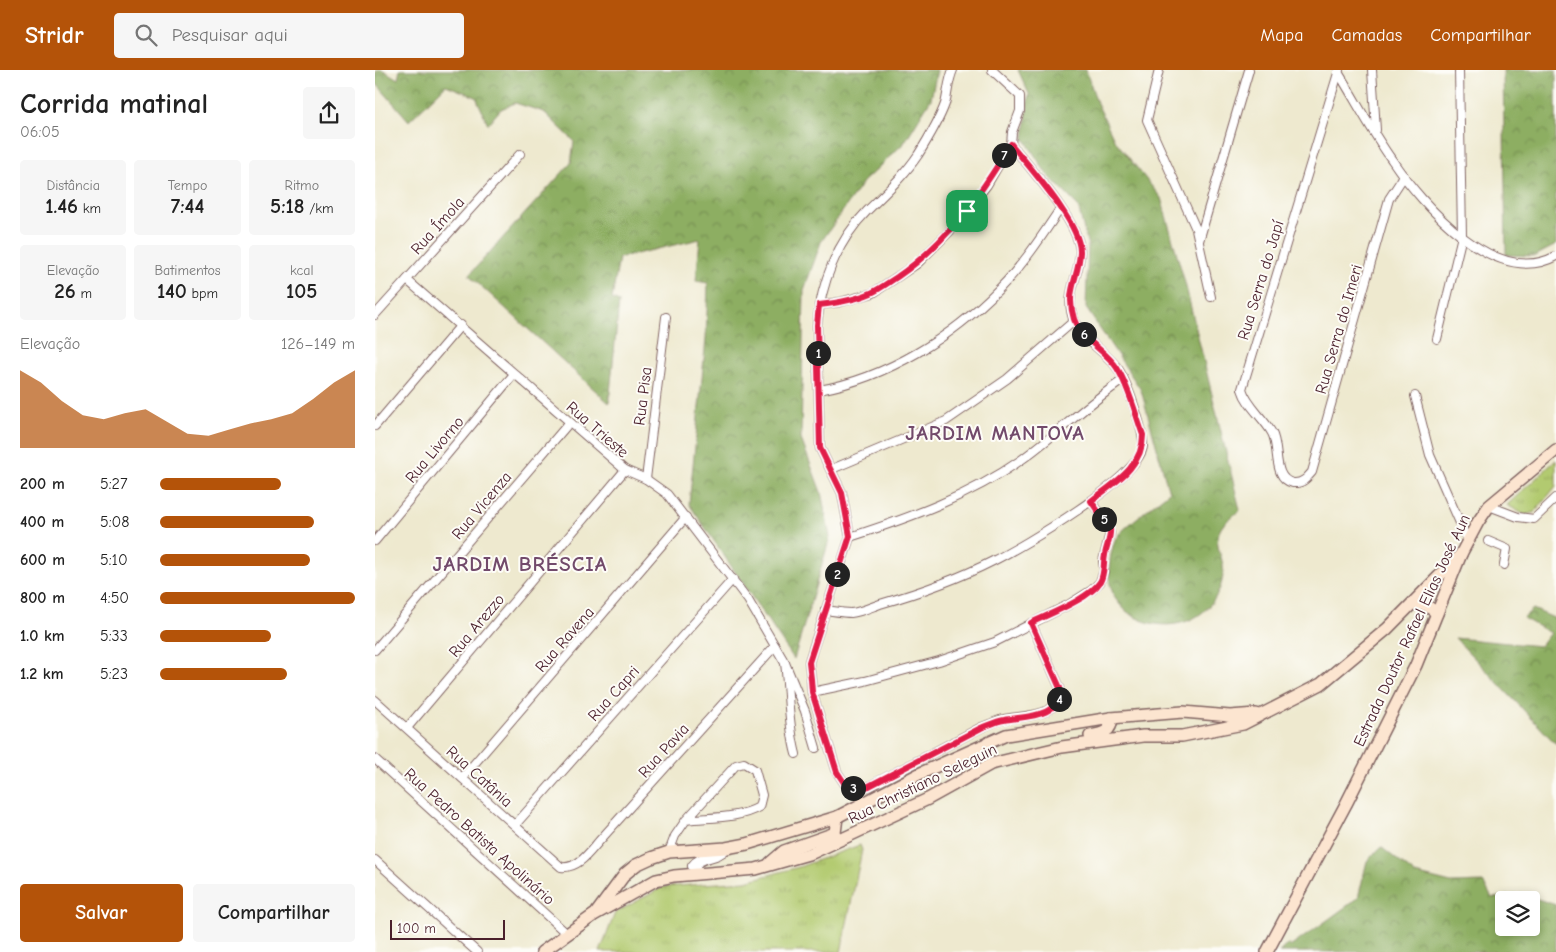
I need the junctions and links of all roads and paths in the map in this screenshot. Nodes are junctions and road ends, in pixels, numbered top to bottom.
1 (953, 70) edge
2 (992, 70) edge
3 (1159, 70) edge
4 (1249, 70) edge
5 (1372, 70) edge
6 (1459, 70) edge
7 (1338, 71) edge
8 (1376, 133) junction
9 (1011, 144) junction
10 (520, 154) dead end
11 (1404, 176) junction
12 (1060, 209) junction
13 (1462, 236) junction
14 (1199, 241) junction
15 (1556, 256) edge
16 (407, 280) junction
17 (1211, 296) dead end
18 (819, 305) junction
19 (375, 315) edge
20 (666, 317) dead end
21 (1074, 321) junction
22 (461, 325) junction
23 (1437, 339) dead end
24 (514, 374) junction
25 (1123, 380) junction
26 (819, 390) junction
27 (1415, 396) dead end
28 (569, 423) junction
29 (375, 426) edge
30 (1556, 450) edge
31 (832, 469) junction
32 (625, 470) junction
33 (646, 479) junction
34 (1296, 483) joint
35 (1556, 498) edge
36 (1091, 501) junction
37 (1489, 506) junction
38 (686, 517) junction
39 (850, 536) junction
40 (375, 541) edge
41 (1468, 541) junction
42 (1489, 541) dead end
43 (1461, 554) junction
44 (1504, 565) dead end
45 (733, 579) junction
46 (1413, 604) junction
47 (825, 610) junction
48 (1437, 614) junction
49 (1031, 623) junction
50 (775, 646) junction
51 (375, 650) edge
52 (785, 663) junction
53 (812, 692) junction
54 (375, 700) edge
55 (1266, 714) junction
56 (1111, 718) junction
57 (1054, 726) junction
58 (407, 728) junction
59 (1078, 744) junction
60 (816, 748) dead end
61 (1048, 750) junction
62 (796, 754) dead end
63 (375, 759) edge
64 (462, 778) junction
65 (701, 804) junction
66 (715, 817) junction
67 (837, 817) junction
68 (686, 820) junction
69 (515, 825) junction
70 (725, 848) junction
71 (669, 852) junction
72 (375, 860) edge
73 (767, 866) junction
74 (569, 868) joint
75 (699, 873) junction
76 (594, 915) junction
77 (566, 933) junction
78 (477, 952) edge
79 (542, 952) edge
80 (1267, 952) edge

1 - 18 street
2 - 9 street
3 - 14 street
4 - 14 street
5 - 8 street
6 - 13 street
7 - 8 street
7 - 34 street, Rua Serra do Japí
8 - 11 street
9 - 12 street
9 - 18 street
10 - 16 street, Rua Ímola
11 - 13 street
11 - 34 street, Rua Serra do Imeri
12 - 21 street
12 - 26 street
13 - 15 street
13 - 23 street
14 - 17 street
16 - 19 street, Rua Ímola
16 - 22 street, Rua Trieste
18 - 26 street
20 - 33 street, Rua Pisa
21 - 25 street
21 - 31 street
22 - 24 street, Rua Trieste
22 - 29 street
24 - 28 street, Rua Trieste
24 - 40 street, Rua Livorno
25 - 36 street
25 - 39 street
26 - 31 street
27 - 41 street
28 - 32 street, Rua Trieste
28 - 51 street, Rua Vicenza
30 - 37 main road, Estrada Doutor Rafael Elias José Aun
31 - 39 street
32 - 33 street, Rua Trieste
32 - 58 street, Rua Arezzo
33 - 38 street, Rua Trieste
35 - 37 street
36 - 47 street
36 - 49 street
37 - 41 main road, Estrada Doutor Rafael Elias José Aun
38 - 45 street, Rua Trieste
38 - 64 street, Rua Ravena
39 - 47 street
41 - 43 main road, Estrada Doutor Rafael Elias José Aun
42 - 44 street
43 - 46 main road, Rua Christiano Seleguin
43 - 48 main road, Estrada Doutor Rafael Elias José Aun
45 - 50 street, Rua Trieste
45 - 69 street, Rua Capri
46 - 48 main road
46 - 55 main road, Rua Christiano Seleguin
47 - 53 street
48 - 80 main road, Estrada Doutor Rafael Elias José Aun
49 - 53 street
49 - 53 street
50 - 52 street, Rua Trieste
50 - 74 street, Rua Pavia
52 - 60 street, Rua Trieste
52 - 62 street, Rua Trieste
54 - 58 street, Rua Catânia
55 - 56 main road
55 - 59 main road, Rua Christiano Seleguin
56 - 57 main road
56 - 59 main road
57 - 61 main road
57 - 67 main road
58 - 64 street, Rua Catânia
59 - 61 main road, Rua Christiano Seleguin
61 - 73 main road, Rua Christiano Seleguin
63 - 77 street, Rua Pedro Batista Apolinário
64 - 69 street, Rua Catânia
65 - 66 street
65 - 66 street
65 - 68 street
66 - 68 street
67 - 70 main road
67 - 73 main road
68 - 71 street
69 - 74 street, Rua Catânia
70 - 71 main road
70 - 75 street
71 - 76 main road
72 - 78 street
73 - 75 main road, Rua Christiano Seleguin
75 - 76 main road, Rua Christiano Seleguin
76 - 77 main road, Rua Christiano Seleguin
77 - 79 main road, Rua Christiano Seleguin

